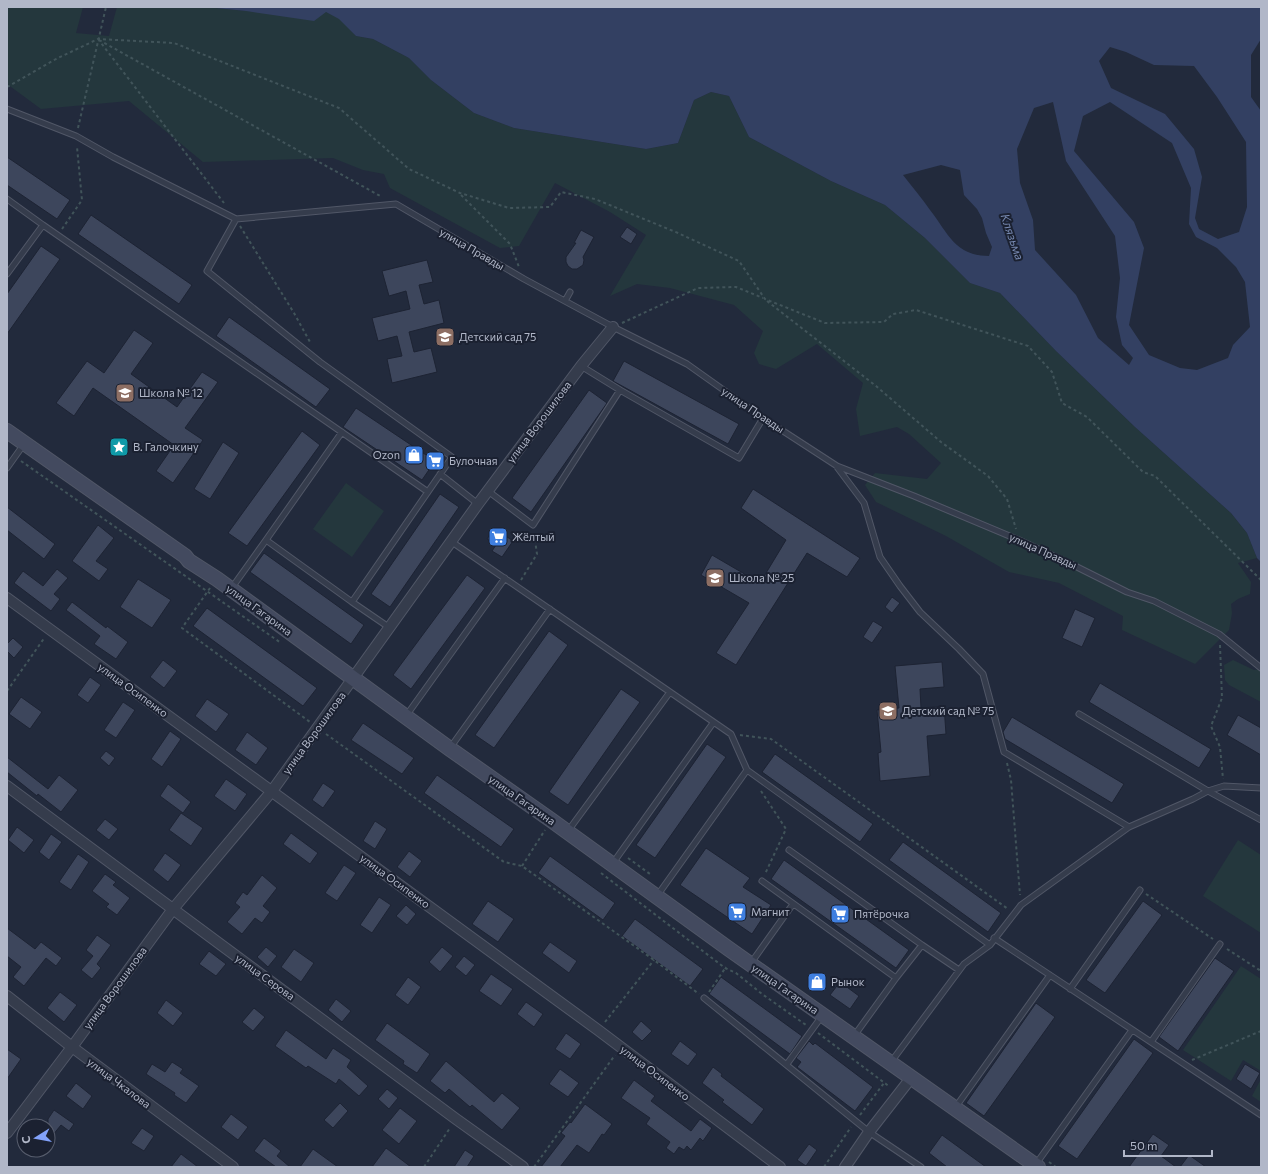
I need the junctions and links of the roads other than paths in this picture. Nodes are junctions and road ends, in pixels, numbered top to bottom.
1 (7, 109) edge
2 (7, 199) edge
3 (236, 219) junction
4 (43, 224) junction
5 (7, 274) edge
6 (570, 292) dead end
7 (565, 301) junction
8 (613, 327) junction
9 (581, 366) junction
10 (620, 390) junction
11 (763, 418) junction
12 (7, 431) edge
13 (342, 432) junction
14 (25, 443) junction
15 (837, 466) junction
16 (7, 468) edge
17 (440, 474) junction
18 (488, 491) junction
19 (428, 492) junction
20 (478, 504) junction
21 (266, 540) junction
22 (452, 542) junction
23 (505, 578) junction
24 (230, 589) junction
25 (7, 598) edge
26 (352, 602) junction
27 (550, 609) junction
28 (390, 628) junction
29 (1261, 668) edge
30 (354, 678) junction
31 (670, 692) junction
32 (1079, 714) dead end
33 (405, 717) junction
34 (713, 723) junction
35 (450, 749) junction
36 (747, 770) junction
37 (7, 786) edge
38 (1261, 788) edge
39 (272, 791) junction
40 (1208, 791) junction
41 (1261, 820) edge
42 (1129, 827) junction
43 (568, 832) junction
44 (788, 850) dead end
45 (613, 864) junction
46 (762, 881) road end
47 (1140, 890) road end
48 (657, 897) junction
49 (793, 904) junction
50 (173, 909) junction
51 (994, 938) junction
52 (1220, 944) road end
53 (922, 945) junction
54 (990, 945) junction
55 (750, 964) junction
56 (959, 970) junction
57 (1050, 975) junction
58 (896, 978) junction
59 (1070, 989) junction
60 (7, 996) edge
61 (704, 998) road end
62 (823, 1015) junction
63 (1132, 1030) junction
64 (853, 1037) junction
65 (1151, 1042) junction
66 (72, 1047) junction
67 (890, 1063) junction
68 (787, 1064) junction
69 (912, 1078) junction
70 (955, 1108) junction
71 (1261, 1115) edge
72 (869, 1132) junction
73 (7, 1133) edge
74 (1037, 1166) edge
75 (233, 1167) edge
76 (523, 1167) edge
77 (780, 1167) edge
78 (845, 1167) edge
79 (921, 1167) edge

1 - 3 lane
2 - 4 lane
3 - 7 lane, улица Правды
3 - 17 lane
4 - 5 lane
4 - 13 lane
6 - 7 lane
7 - 8 lane, улица Правды
8 - 9 street, улица Ворошилова
8 - 11 lane, улица Правды
9 - 10 lane
9 - 18 street, улица Ворошилова
10 - 11 lane
10 - 18 lane
11 - 15 lane, улица Правды
12 - 14 main road, улица Гагарина
13 - 19 lane
13 - 21 lane
14 - 16 lane
14 - 24 main road, улица Гагарина
15 - 29 lane, улица Правды
15 - 42 lane
17 - 19 lane
17 - 20 lane
18 - 20 street, улица Ворошилова
19 - 26 lane
20 - 22 street, улица Ворошилова
21 - 24 lane
21 - 26 lane
22 - 23 lane
22 - 28 street, улица Ворошилова
23 - 27 lane
23 - 33 lane
24 - 30 main road, улица Гагарина
25 - 39 street, улица Осипенко
26 - 28 lane
27 - 31 lane
27 - 35 lane
28 - 30 street, улица Ворошилова
30 - 33 main road, улица Гагарина
30 - 39 street, улица Ворошилова
31 - 34 lane
31 - 43 lane
32 - 40 lane
33 - 35 main road, улица Гагарина
34 - 36 lane
34 - 45 lane
35 - 43 main road, улица Гагарина
36 - 48 lane
36 - 54 lane
37 - 50 street, улица Серова
38 - 40 lane
39 - 50 street, улица Ворошилова
39 - 77 street, улица Осипенко
40 - 41 lane
40 - 42 lane
42 - 51 lane
43 - 45 main road, улица Гагарина
44 - 53 lane
45 - 48 main road, улица Гагарина
46 - 49 lane
47 - 59 lane
48 - 55 main road, улица Гагарина
49 - 55 lane
49 - 58 lane
50 - 66 street, улица Ворошилова
50 - 76 street, улица Серова
51 - 54 lane
51 - 57 lane
52 - 65 lane
53 - 56 lane
53 - 58 lane
54 - 56 lane
55 - 62 main road, улица Гагарина
56 - 67 lane
57 - 59 lane
57 - 70 lane
58 - 64 lane
59 - 63 lane
60 - 66 street, улица Чкалова
61 - 68 lane
62 - 64 main road, улица Гагарина
62 - 68 lane
63 - 65 lane
63 - 74 lane
64 - 67 main road, улица Гагарина
65 - 71 lane
66 - 73 street, улица Ворошилова
66 - 75 street, улица Чкалова
67 - 69 main road, улица Гагарина
68 - 72 lane
69 - 70 main road, улица Гагарина
69 - 72 street
70 - 74 main road, улица Гагарина
72 - 78 street
72 - 79 lane

